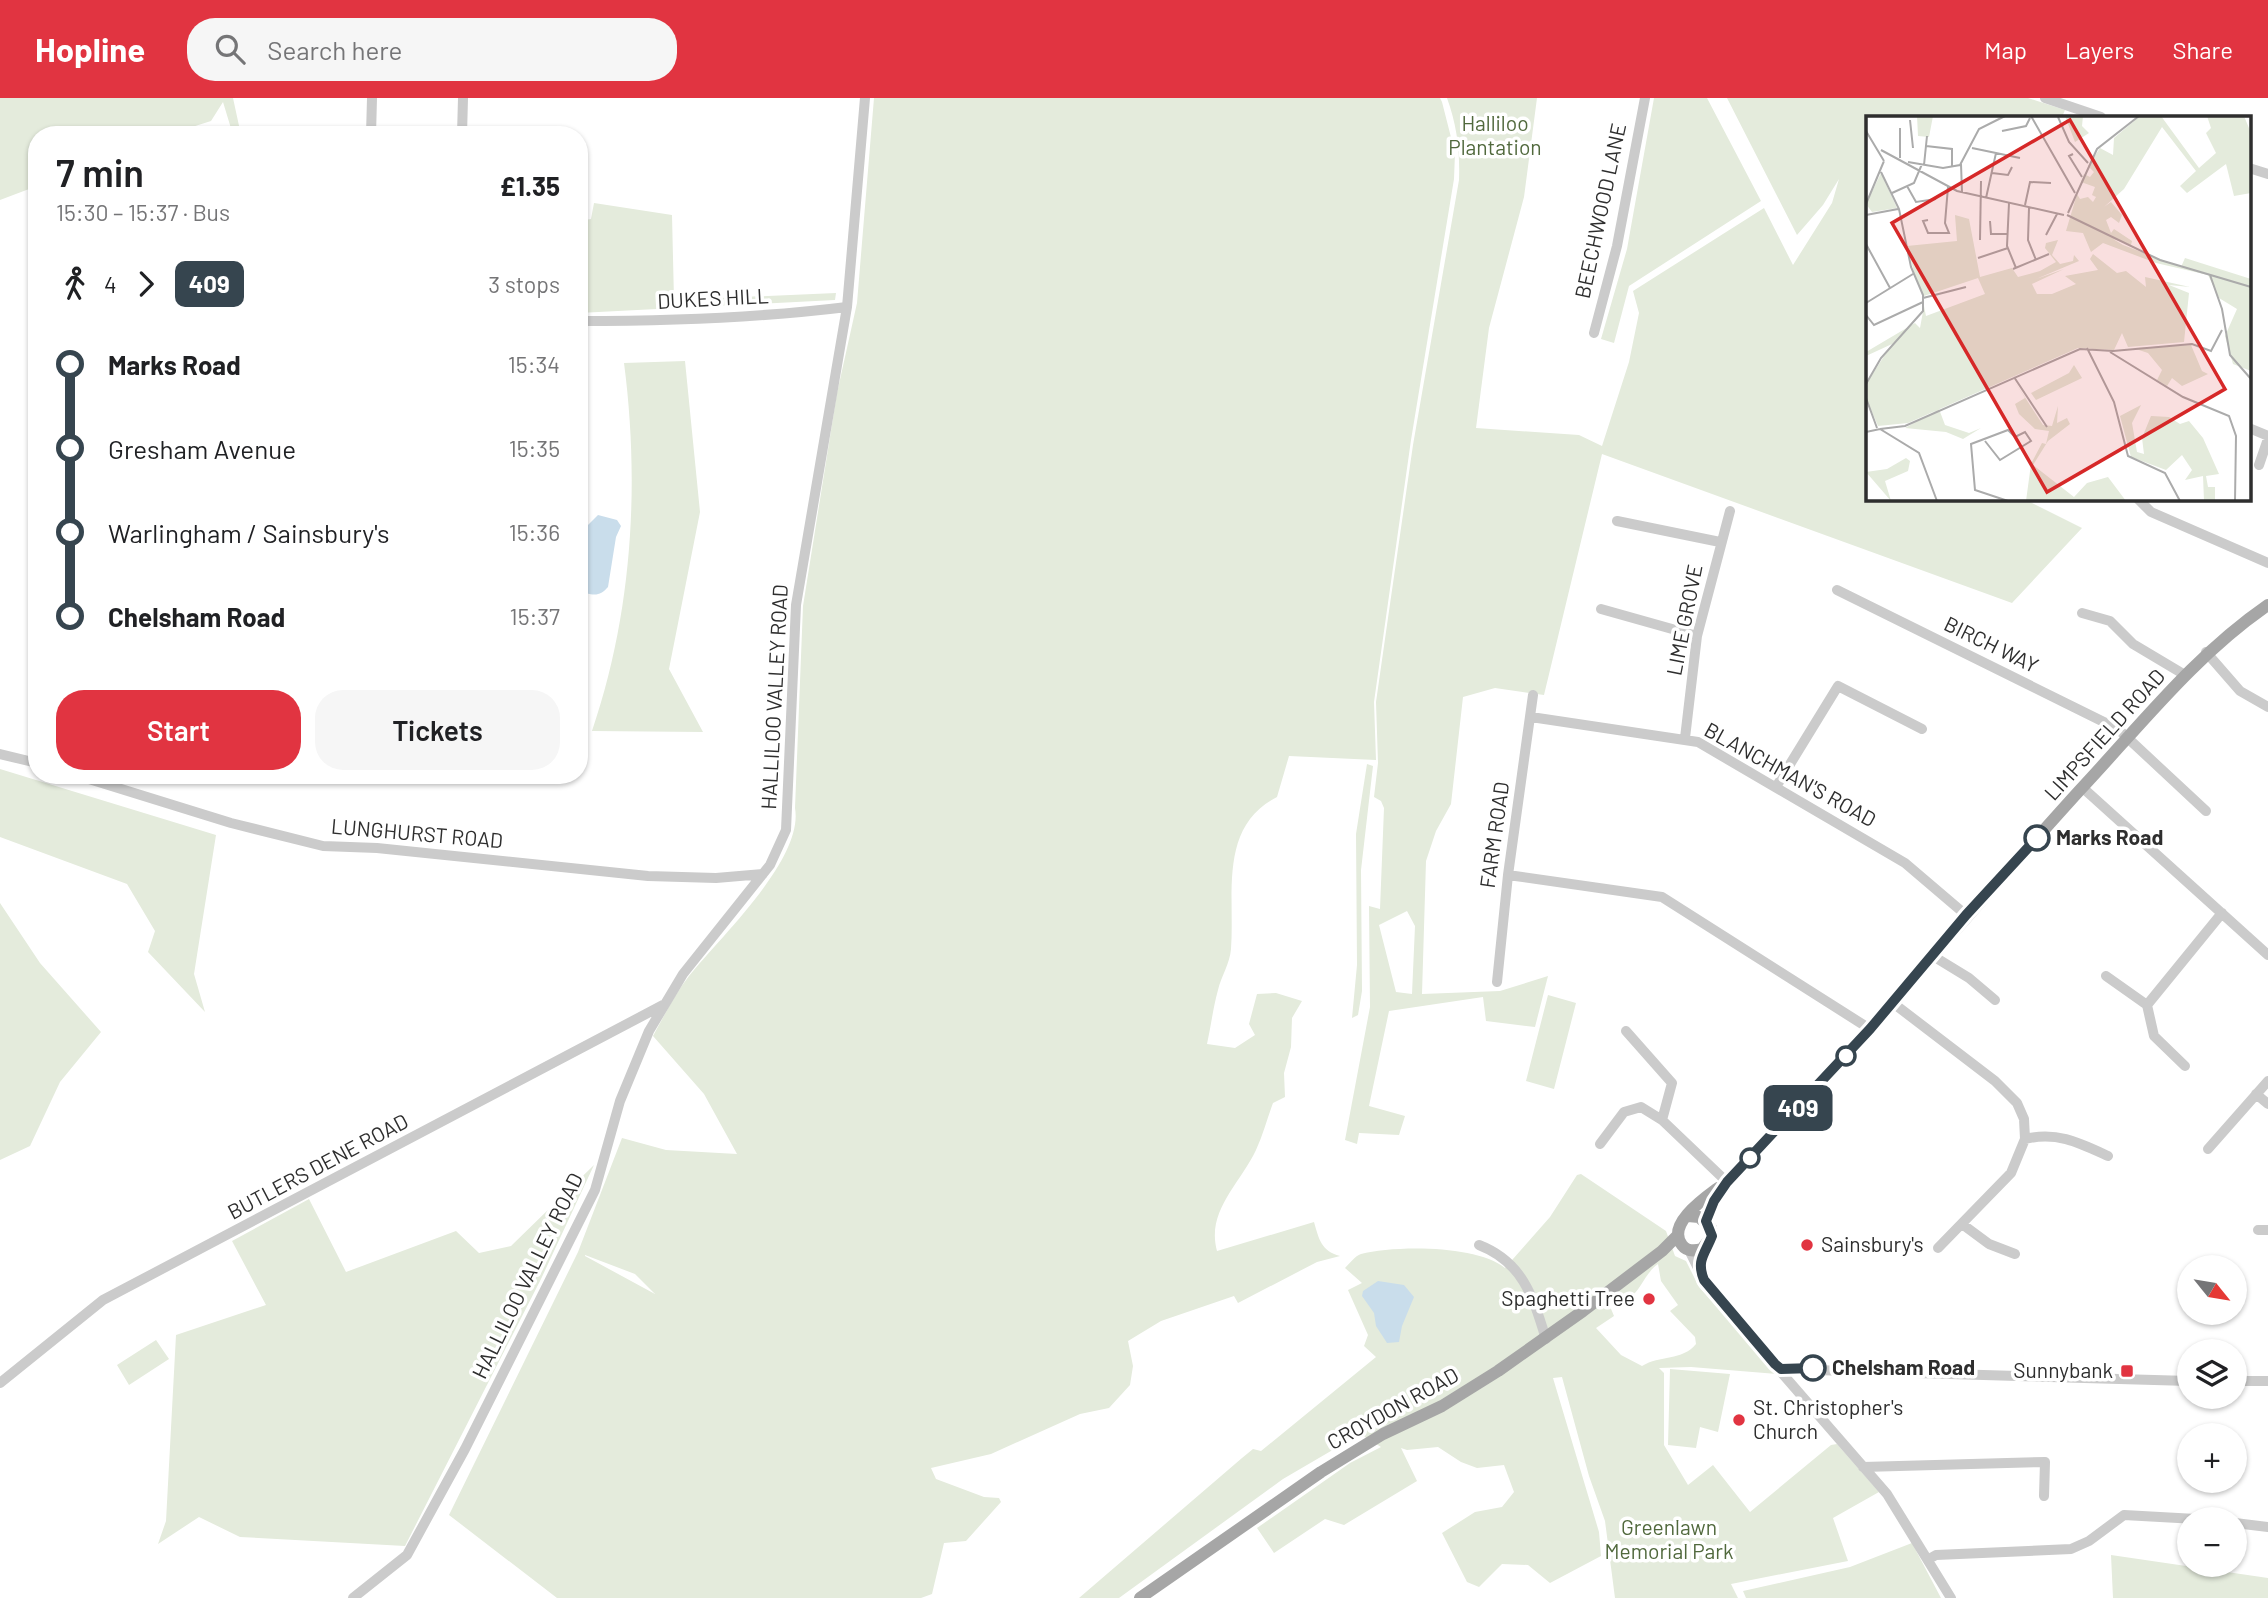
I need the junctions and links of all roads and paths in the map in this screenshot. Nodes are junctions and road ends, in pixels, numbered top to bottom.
1 (372, 98) edge
2 (463, 98) edge
3 (865, 98) edge
4 (1646, 98) edge
5 (2045, 98) edge
6 (2098, 116) edge
7 (371, 126) edge
8 (462, 126) edge
9 (2250, 169) edge
10 (2268, 174) edge
11 (847, 307) junction
12 (588, 321) edge
13 (1594, 332) dead end
14 (2250, 428) edge
15 (2268, 437) edge
16 (2259, 466) dead end
17 (2139, 500) edge
18 (1730, 511) dead end
19 (1617, 521) dead end
20 (1720, 542) junction
21 (2268, 563) edge
22 (1837, 590) dead end
23 (2268, 605) edge
24 (1601, 609) dead end
25 (2082, 613) dead end
26 (1697, 636) junction
27 (2206, 652) junction
28 (2185, 675) junction
29 (1533, 695) dead end
30 (2268, 708) edge
31 (1531, 717) junction
32 (1922, 729) dead end
33 (1685, 738) junction
34 (2126, 738) junction
35 (0, 754) edge
36 (28, 761) edge
37 (105, 784) edge
38 (1776, 787) junction
39 (2082, 788) junction
40 (2206, 811) dead end
41 (763, 874) junction
42 (1508, 875) junction
43 (2222, 913) junction
44 (1966, 915) junction
45 (2268, 955) edge
46 (1933, 956) junction
47 (2106, 976) dead end
48 (1497, 982) dead end
49 (1995, 1000) dead end
50 (1893, 1003) junction
51 (666, 1004) junction
52 (2147, 1005) junction
53 (1870, 1029) junction
54 (1626, 1031) dead end
55 (2185, 1066) dead end
56 (2268, 1081) edge
57 (2256, 1094) junction
58 (2268, 1104) edge
59 (1662, 1120) junction
60 (2025, 1139) junction
61 (1600, 1144) dead end
62 (2208, 1149) dead end
63 (2108, 1156) dead end
64 (1727, 1182) junction
65 (1688, 1216) junction
66 (1706, 1221) junction
67 (1962, 1224) junction
68 (1683, 1244) junction
69 (1479, 1245) dead end
70 (1938, 1248) dead end
71 (1703, 1249) junction
72 (2015, 1254) dead end
73 (1699, 1267) junction
74 (1546, 1339) junction
75 (1781, 1369) junction
76 (2177, 1381) edge
77 (2247, 1381) edge
78 (2268, 1381) edge
79 (0, 1383) edge
80 (1863, 1467) junction
81 (2044, 1496) dead end
82 (2177, 1518) edge
83 (2247, 1524) edge
84 (2268, 1527) edge
85 (1929, 1559) junction
86 (353, 1598) edge
87 (1140, 1598) edge
88 (1951, 1598) edge

1 - 7 street
2 - 8 street
3 - 11 street, HALLILOO VALLEY ROAD
4 - 13 street, BEECHWOOD LANE
5 - 6 street
9 - 10 street
11 - 12 street, DUKES HILL
11 - 41 street, HALLILOO VALLEY ROAD
14 - 15 street
15 - 16 street
17 - 21 street
18 - 20 street, LIME GROVE
19 - 20 street
20 - 26 street, LIME GROVE
22 - 34 street, BIRCH WAY
23 - 27 main road, LIMPSFIELD ROAD
24 - 26 street
25 - 28 street
26 - 33 street, LIME GROVE
27 - 28 main road, LIMPSFIELD ROAD
27 - 30 street
28 - 34 main road, LIMPSFIELD ROAD
29 - 31 street, FARM ROAD
31 - 33 street, BLANCHMAN'S ROAD
31 - 42 street, FARM ROAD
32 - 38 street
33 - 38 street, BLANCHMAN'S ROAD
34 - 39 main road, LIMPSFIELD ROAD
34 - 40 street, BIRCH WAY
35 - 36 street
37 - 41 street, LUNGHURST ROAD
38 - 44 street, BLANCHMAN'S ROAD
39 - 43 street
39 - 44 main road, LIMPSFIELD ROAD
41 - 51 street, HALLILOO VALLEY ROAD
42 - 48 street, FARM ROAD
42 - 53 street
43 - 45 street
43 - 52 street
44 - 46 main road, LIMPSFIELD ROAD
46 - 49 street
46 - 50 main road, LIMPSFIELD ROAD
47 - 52 street
50 - 53 main road, LIMPSFIELD ROAD
50 - 60 street
51 - 79 street, BUTLERS DENE ROAD
51 - 86 street, HALLILOO VALLEY ROAD
52 - 55 street
53 - 64 main road, LIMPSFIELD ROAD
54 - 59 street
56 - 57 street
57 - 58 street
57 - 62 street
59 - 61 street
59 - 64 street
60 - 63 street
60 - 67 street
64 - 65 main road, LIMPSFIELD ROAD
64 - 66 main road, LIMPSFIELD ROAD
65 - 66 main road
65 - 68 main road
66 - 71 main road
67 - 70 street
67 - 72 street
68 - 71 main road
68 - 73 street
68 - 74 main road, CROYDON ROAD
69 - 74 street
71 - 73 street
73 - 75 street
74 - 87 main road, CROYDON ROAD
75 - 76 street
75 - 80 street
77 - 78 street
80 - 81 street
80 - 85 street
82 - 85 street
83 - 84 street
85 - 88 street

